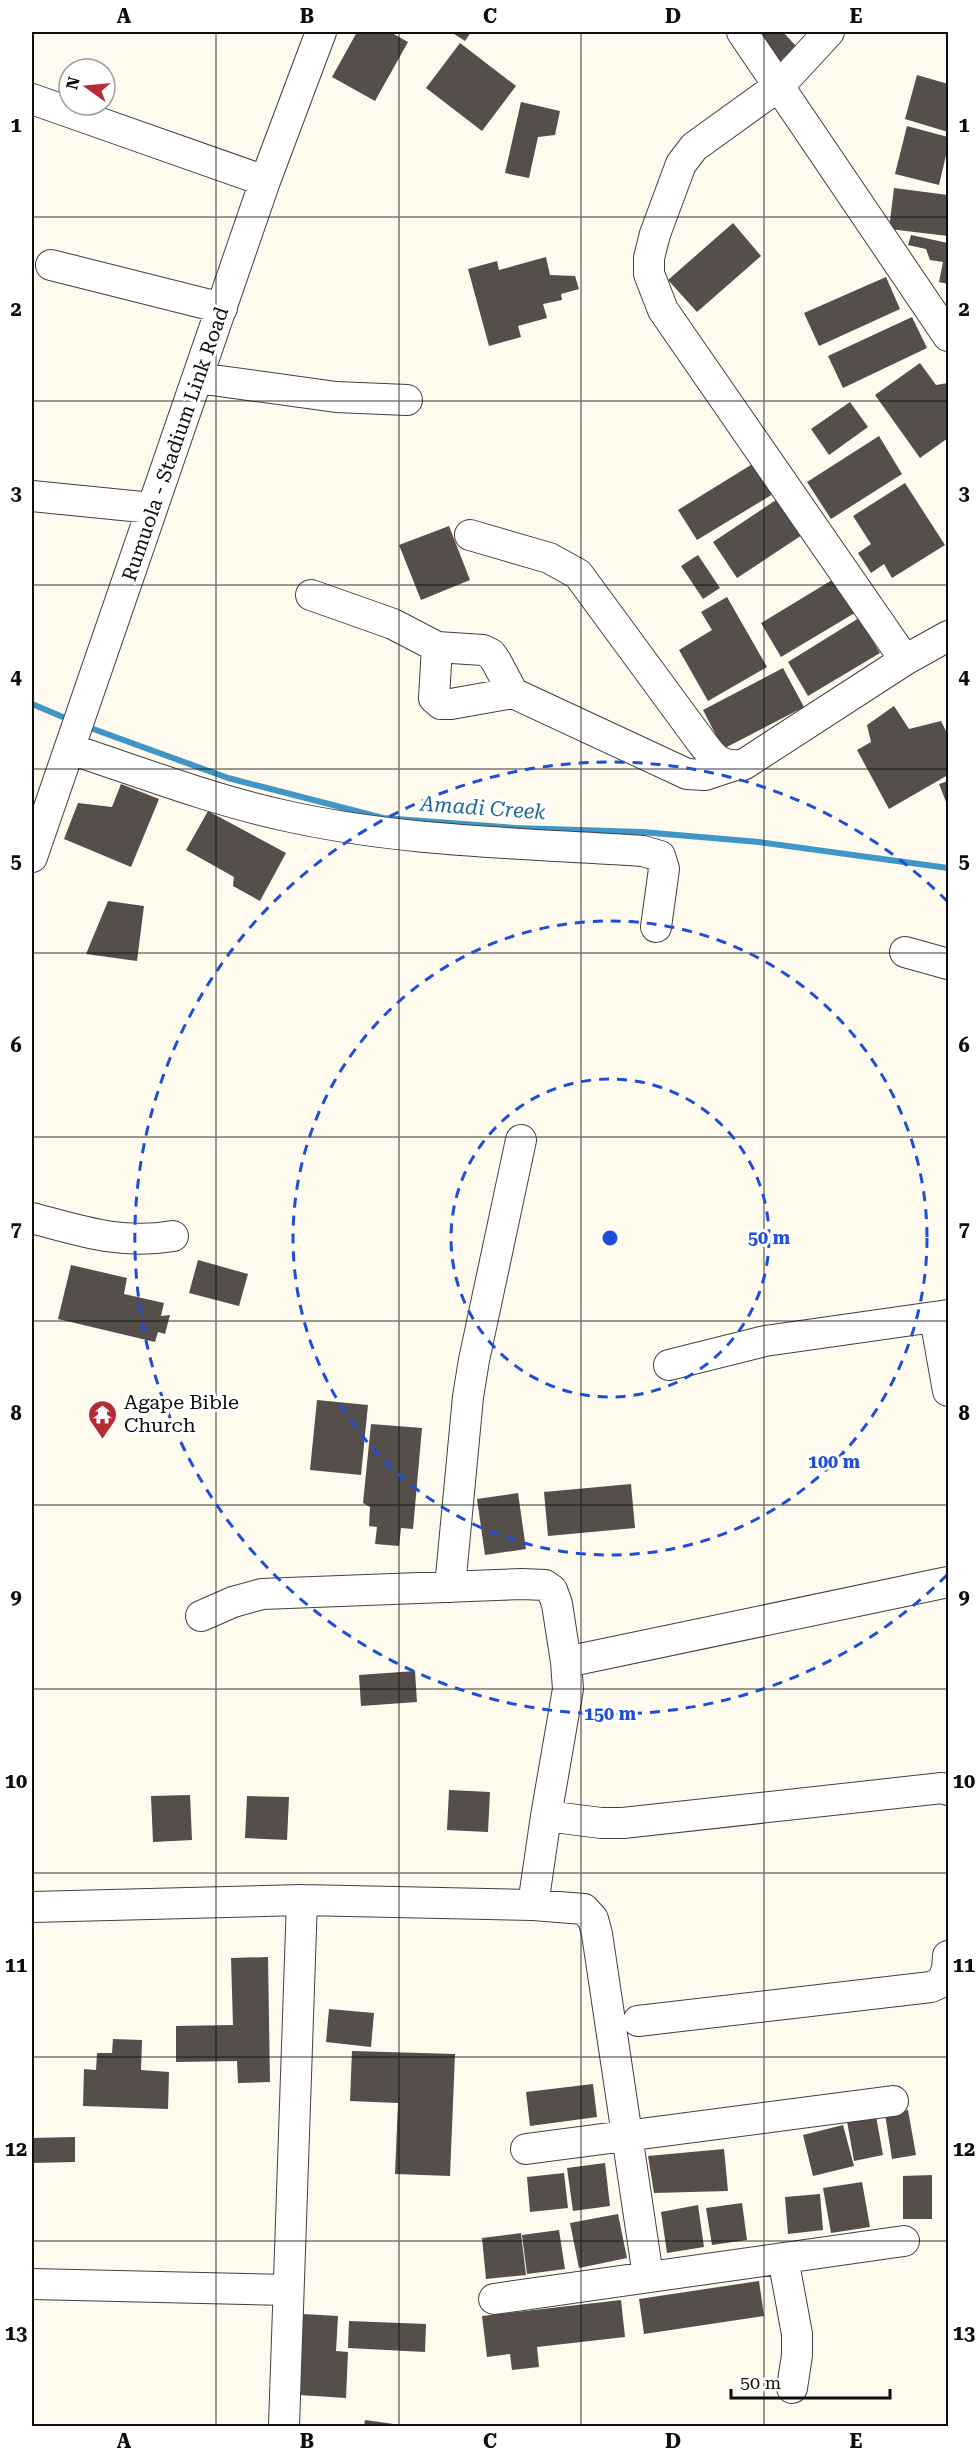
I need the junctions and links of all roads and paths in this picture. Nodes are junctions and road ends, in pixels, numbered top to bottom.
1 (321, 32) edge
2 (742, 32) edge
3 (829, 32) edge
4 (780, 85) junction
5 (32, 99) edge
6 (265, 181) junction
7 (51, 265) dead end
8 (222, 308) junction
9 (948, 336) edge
10 (198, 378) junction
11 (407, 400) dead end
12 (32, 496) edge
13 (152, 508) junction
14 (470, 535) dead end
15 (311, 595) dead end
16 (948, 636) edge
17 (437, 646) junction
18 (905, 660) junction
19 (513, 693) junction
20 (72, 743) junction
21 (732, 766) junction
22 (33, 848) edge
23 (656, 927) dead end
24 (905, 952) dead end
25 (948, 964) edge
26 (521, 1140) dead end
27 (32, 1218) edge
28 (173, 1236) dead end
29 (942, 1317) edge
30 (669, 1365) dead end
31 (948, 1391) edge
32 (948, 1582) edge
33 (450, 1587) junction
34 (201, 1616) dead end
35 (566, 1662) junction
36 (948, 1790) edge
37 (546, 1816) junction
38 (302, 1900) junction
39 (533, 1905) junction
40 (32, 1907) edge
41 (948, 1956) edge
42 (638, 2021) dead end
43 (893, 2101) dead end
44 (627, 2137) junction
45 (526, 2149) dead end
46 (904, 2241) dead end
47 (783, 2258) junction
48 (648, 2276) junction
49 (32, 2284) edge
50 (287, 2290) junction
51 (494, 2299) dead end
52 (792, 2388) dead end
53 (284, 2427) edge

1 - 6 street, Rumuola - Stadium Link Road
2 - 4 street
3 - 4 street
4 - 9 street
4 - 18 street
5 - 6 street
6 - 8 street, Rumuola - Stadium Link Road
7 - 8 street
8 - 10 street, Rumuola - Stadium Link Road
10 - 11 street
10 - 13 street, Rumuola - Stadium Link Road
12 - 13 street
13 - 20 street, Rumuola - Stadium Link Road
14 - 21 street
15 - 17 street
16 - 18 street
17 - 19 street
17 - 19 street
18 - 21 street
19 - 21 street
20 - 22 street, Rumuola - Stadium Link Road
20 - 23 street
24 - 25 street
26 - 33 street
27 - 28 street
29 - 30 street
29 - 31 street
32 - 35 street
33 - 34 street
33 - 35 street
35 - 37 street
36 - 37 street
37 - 39 street
38 - 39 street
38 - 40 street
38 - 50 street
39 - 44 street
41 - 42 street
43 - 44 street
44 - 45 street
44 - 48 street
46 - 47 street
47 - 48 street
47 - 52 street
48 - 51 street
49 - 50 street
50 - 53 street

